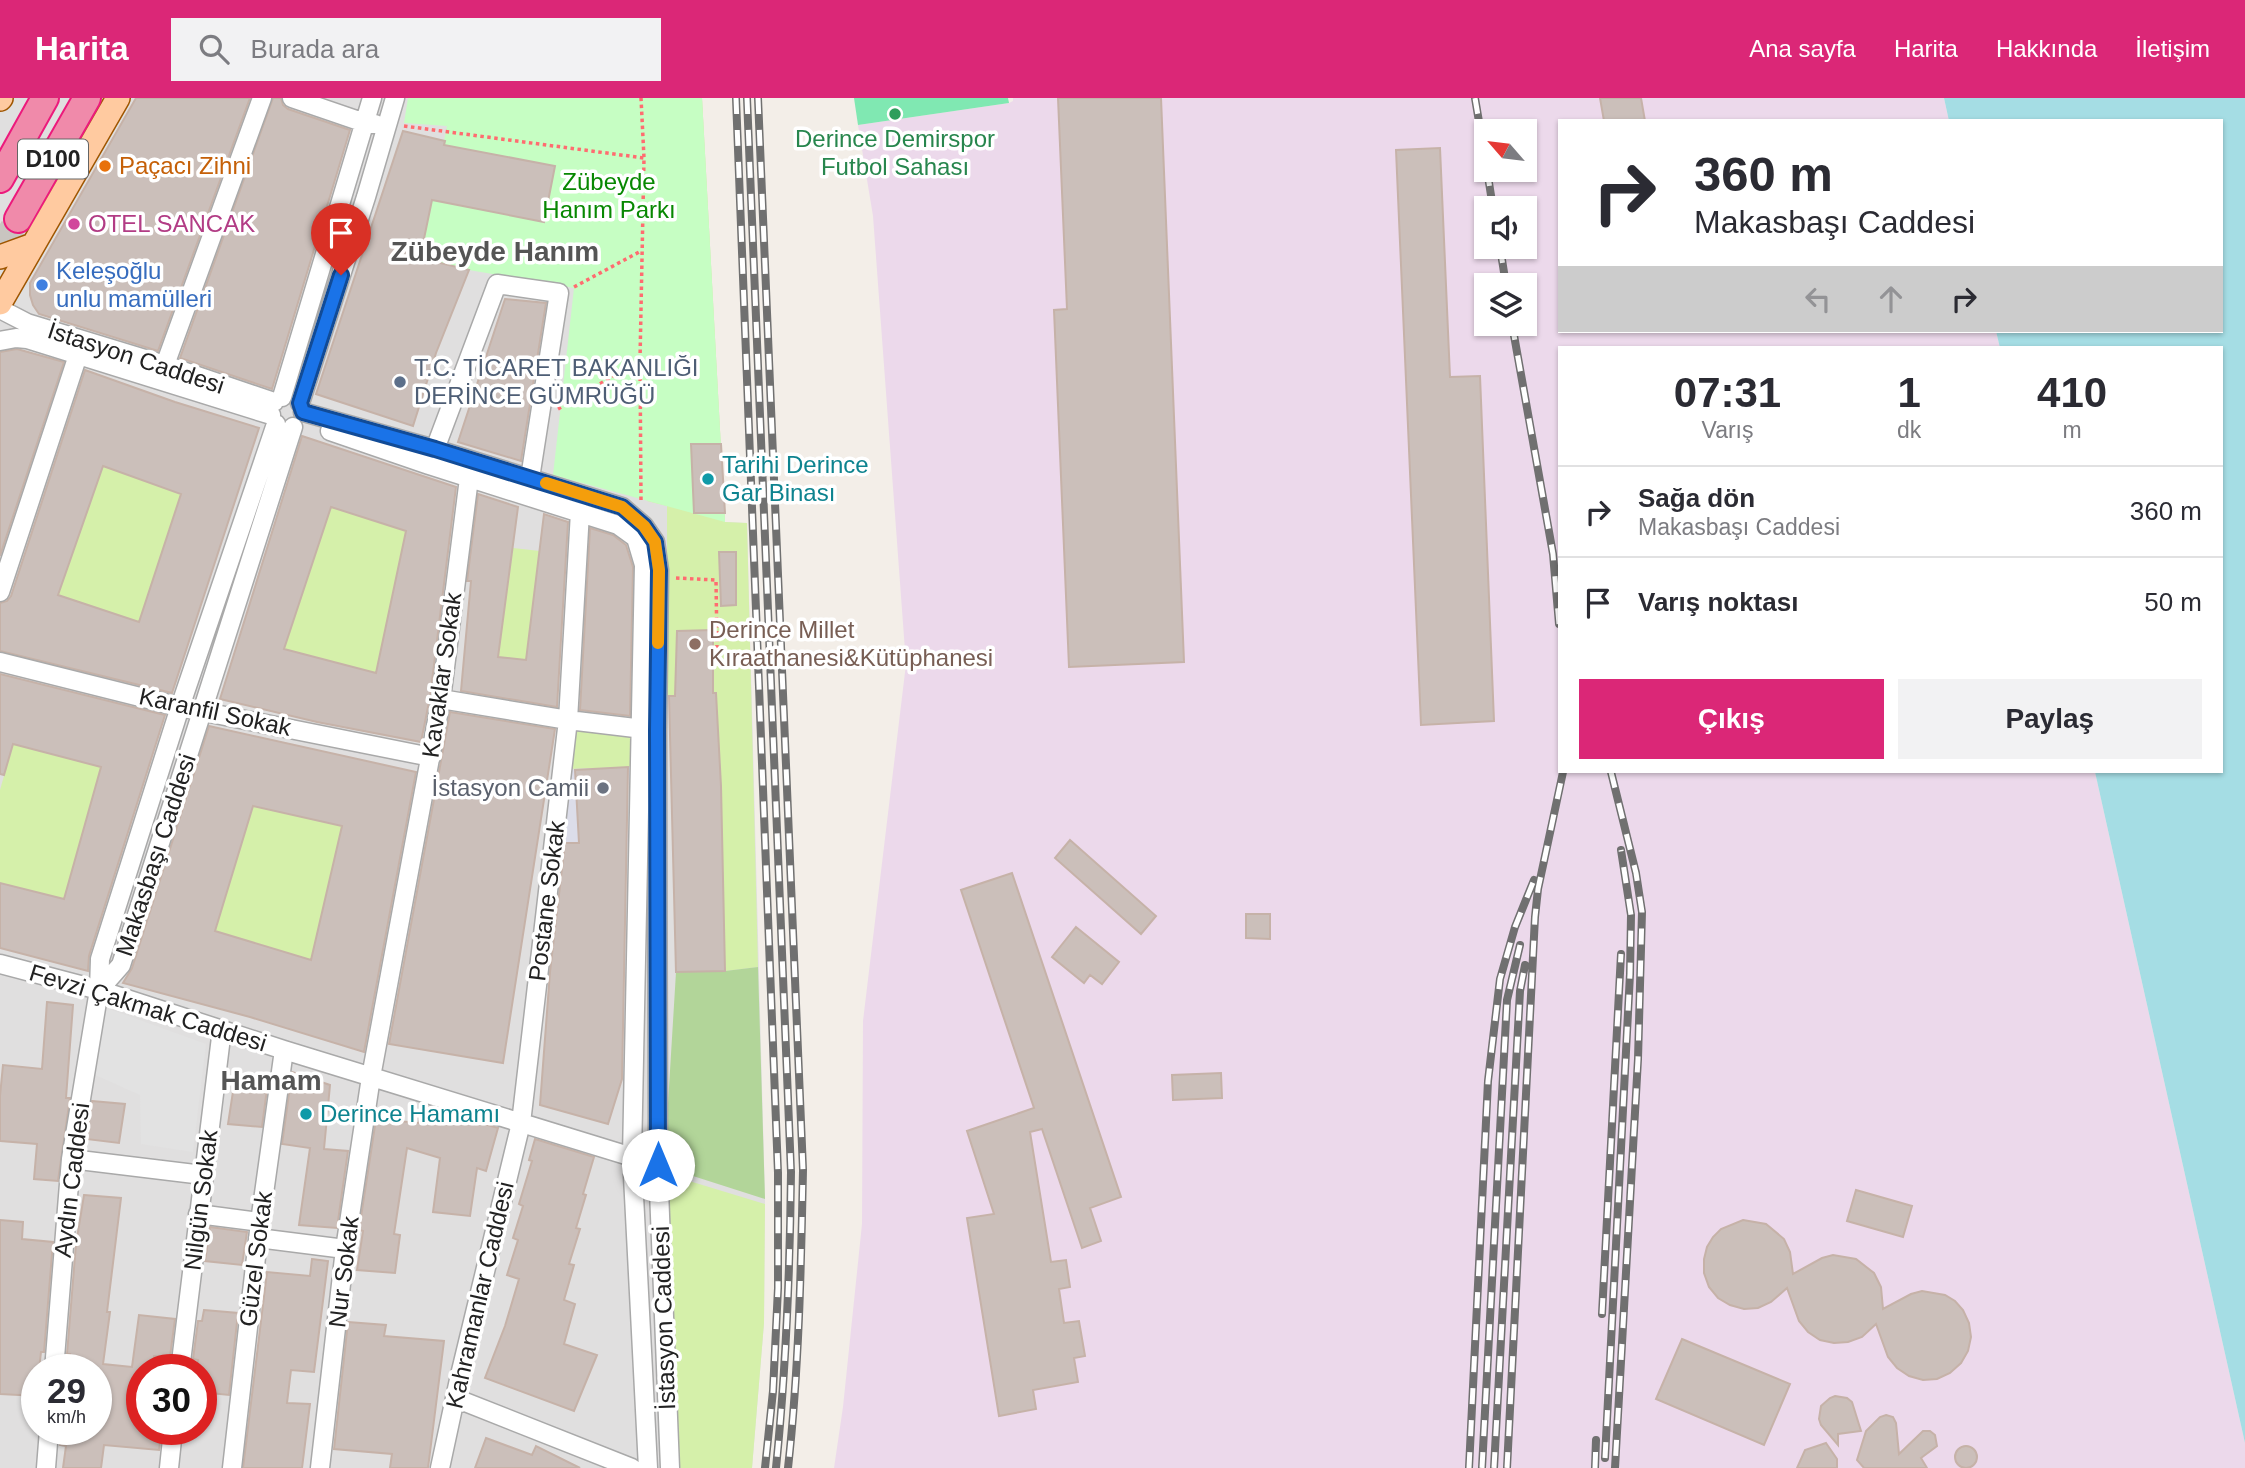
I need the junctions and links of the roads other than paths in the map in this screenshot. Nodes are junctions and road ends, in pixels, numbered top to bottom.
1 (46, 98) edge
2 (87, 98) edge
3 (118, 98) edge
4 (262, 98) edge
5 (292, 98) edge
6 (372, 98) edge
7 (396, 98) edge
8 (365, 123) junction
9 (388, 125) junction
10 (0, 178) edge
11 (18, 219) tunnel mouth
12 (33, 245) junction
13 (0, 257) edge
14 (0, 303) edge
15 (0, 309) edge
16 (0, 341) edge
17 (78, 355) junction
18 (165, 365) junction
19 (287, 413) junction
20 (435, 449) junction
21 (468, 478) junction
22 (530, 478) junction
23 (580, 512) junction
24 (0, 592) edge
25 (0, 662) edge
26 (441, 699) junction
27 (180, 707) junction
28 (203, 711) junction
29 (568, 720) junction
30 (649, 730) junction
31 (431, 757) junction
32 (0, 964) edge
33 (99, 990) junction
34 (222, 1029) junction
35 (284, 1050) junction
36 (371, 1077) junction
37 (521, 1122) junction
38 (632, 1157) junction
39 (71, 1159) junction
40 (658, 1165) junction
41 (203, 1175) junction
42 (198, 1214) junction
43 (259, 1230) junction
44 (345, 1249) junction
45 (55, 1354) edge
46 (182, 1354) edge
47 (455, 1398) junction
48 (48, 1445) edge
49 (171, 1445) edge
50 (46, 1468) edge
51 (169, 1468) edge
52 (232, 1468) edge
53 (320, 1468) edge
54 (440, 1468) edge
55 (632, 1468) edge
56 (648, 1468) edge
57 (670, 1468) edge

1 - 10 highway, D100
2 - 11 highway, D100
3 - 12 main road
4 - 18 street
5 - 8 street
6 - 8 street, Makasbaşı Caddesi
7 - 9 street, Makasbaşı Caddesi
8 - 9 street
8 - 19 street, Makasbaşı Caddesi
9 - 19 street, Makasbaşı Caddesi
12 - 13 main road
12 - 14 main road
15 - 18 street, İstasyon Caddesi
16 - 17 street
17 - 19 street
17 - 24 street
18 - 19 street, İstasyon Caddesi
19 - 20 street, İstasyon Caddesi
19 - 21 street, İstasyon Caddesi
19 - 27 street, Makasbaşı Caddesi
19 - 28 street, Makasbaşı Caddesi
20 - 22 street, İstasyon Caddesi
20 - 22 street
21 - 23 street, İstasyon Caddesi
21 - 26 street, Kavaklar Sokak
22 - 30 street, İstasyon Caddesi
23 - 29 street, Postane Sokak
23 - 30 street, İstasyon Caddesi
25 - 27 street, Karanfil Sokak
26 - 29 street
26 - 31 street, Kavaklar Sokak
27 - 28 street, Karanfil Sokak
27 - 33 street, Makasbaşı Caddesi
28 - 31 street, Karanfil Sokak
28 - 33 street, Makasbaşı Caddesi
29 - 30 street
29 - 37 street, Postane Sokak
30 - 38 street, İstasyon Caddesi
30 - 40 street, İstasyon Caddesi
31 - 36 street, Kavaklar Sokak
32 - 33 street, Fevzi Çakmak Caddesi
33 - 34 street, Fevzi Çakmak Caddesi
33 - 39 street, Aydın Caddesi
34 - 35 street, Fevzi Çakmak Caddesi
34 - 41 street, Nilgün Sokak
35 - 36 street, Fevzi Çakmak Caddesi
35 - 43 street, Güzel Sokak
36 - 37 street, Fevzi Çakmak Caddesi
36 - 44 street, Nur Sokak
37 - 38 street, Fevzi Çakmak Caddesi
37 - 47 street, Kahramanlar Caddesi
38 - 40 street, Fevzi Çakmak Caddesi
38 - 56 street, İstasyon Caddesi
39 - 41 street
39 - 45 street, Aydın Caddesi
40 - 57 street, İstasyon Caddesi
41 - 42 street, Nilgün Sokak
42 - 43 street
42 - 46 street, Nilgün Sokak
43 - 44 street
43 - 52 street, Güzel Sokak
44 - 53 street, Nur Sokak
47 - 54 street, Kahramanlar Caddesi
47 - 55 street
48 - 50 street
49 - 51 street

